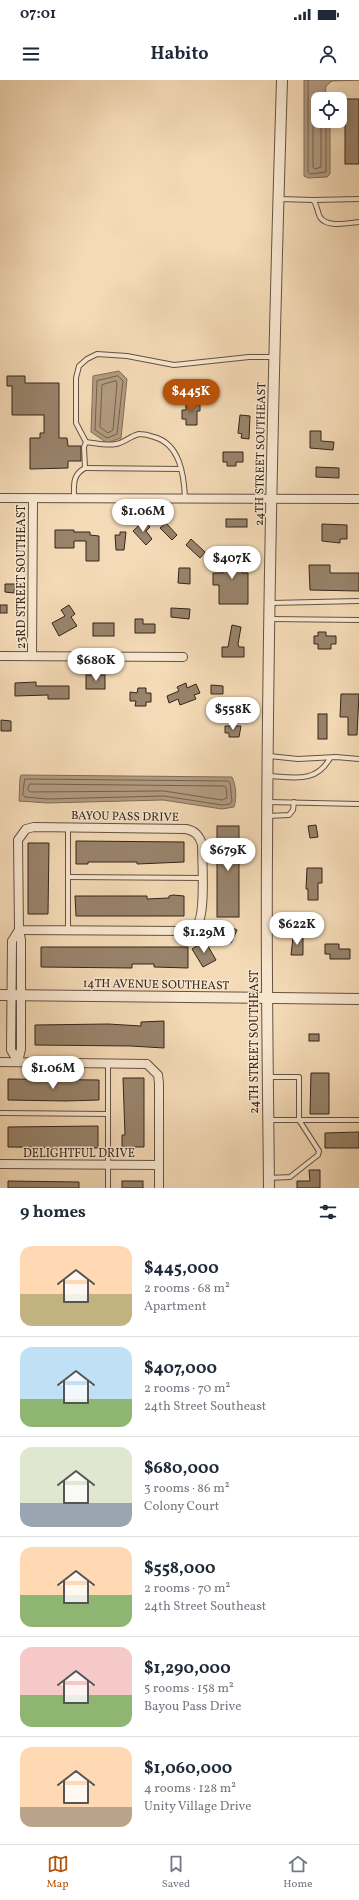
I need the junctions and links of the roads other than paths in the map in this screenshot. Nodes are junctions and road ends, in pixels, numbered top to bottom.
1 (282, 80) edge
2 (359, 198) edge
3 (278, 199) junction
4 (313, 200) junction
5 (359, 222) edge
6 (274, 357) junction
7 (86, 442) junction
8 (85, 468) junction
9 (181, 469) junction
10 (0, 498) edge
11 (33, 498) junction
12 (74, 498) junction
13 (185, 498) junction
14 (272, 498) junction
15 (359, 499) edge
16 (359, 601) edge
17 (270, 603) junction
18 (270, 619) junction
19 (359, 620) edge
20 (0, 656) edge
21 (32, 656) junction
22 (183, 657) dead end
23 (268, 756) junction
24 (330, 758) junction
25 (359, 759) edge
26 (268, 776) junction
27 (268, 802) junction
28 (294, 802) junction
29 (359, 804) edge
30 (267, 816) junction
31 (68, 828) junction
32 (68, 877) junction
33 (202, 878) junction
34 (19, 930) junction
35 (68, 930) junction
36 (0, 995) edge
37 (17, 996) junction
38 (267, 998) junction
39 (359, 999) edge
40 (0, 1062) edge
41 (18, 1062) junction
42 (108, 1063) junction
43 (267, 1077) junction
44 (0, 1113) edge
45 (108, 1114) junction
46 (268, 1120) junction
47 (299, 1120) junction
48 (359, 1120) edge
49 (0, 1164) edge
50 (108, 1165) junction
51 (159, 1165) junction
52 (269, 1183) edge
53 (108, 1188) edge
54 (159, 1188) edge

1 - 3 street, 24TH STREET SOUTHEAST
2 - 4 lane
3 - 4 lane
3 - 6 street, 24TH STREET SOUTHEAST
4 - 5 lane
6 - 7 lane
6 - 14 street, 24TH STREET SOUTHEAST
7 - 8 lane
7 - 9 lane
8 - 9 lane
8 - 12 lane
9 - 13 lane
10 - 11 street
11 - 12 street
11 - 21 street, 23RD STREET SOUTHEAST
12 - 13 street
13 - 14 street
14 - 15 street
14 - 17 street, 24TH STREET SOUTHEAST
16 - 17 lane
17 - 18 street, 24TH STREET SOUTHEAST
18 - 19 lane
18 - 23 street, 24TH STREET SOUTHEAST
20 - 21 street
21 - 22 street
23 - 24 lane
23 - 26 street, 24TH STREET SOUTHEAST
24 - 25 lane
24 - 26 lane
26 - 27 street, 24TH STREET SOUTHEAST
27 - 28 lane
27 - 30 street, 24TH STREET SOUTHEAST
28 - 29 lane
28 - 30 lane
30 - 38 street, 24TH STREET SOUTHEAST
31 - 32 lane
31 - 33 street, BAYOU PASS DRIVE
31 - 34 street, BAYOU PASS DRIVE
32 - 33 lane
32 - 35 lane
33 - 35 street, BAYOU PASS DRIVE
34 - 35 street, BAYOU PASS DRIVE
34 - 37 street, BAYOU PASS DRIVE
36 - 37 street, 14TH AVENUE SOUTHEAST
37 - 38 street, 14TH AVENUE SOUTHEAST
37 - 41 street, BAYOU PASS DRIVE
38 - 39 street, 14TH AVENUE SOUTHEAST
38 - 43 street, 24TH STREET SOUTHEAST
40 - 41 street
41 - 42 street
42 - 45 lane
42 - 51 street
43 - 46 street, 24TH STREET SOUTHEAST
43 - 47 lane
44 - 45 lane
45 - 50 lane
46 - 47 lane
46 - 52 street, 24TH STREET SOUTHEAST
47 - 48 lane
47 - 52 lane
49 - 50 street, DELIGHTFUL DRIVE
50 - 51 street, DELIGHTFUL DRIVE
50 - 53 lane
51 - 54 street

